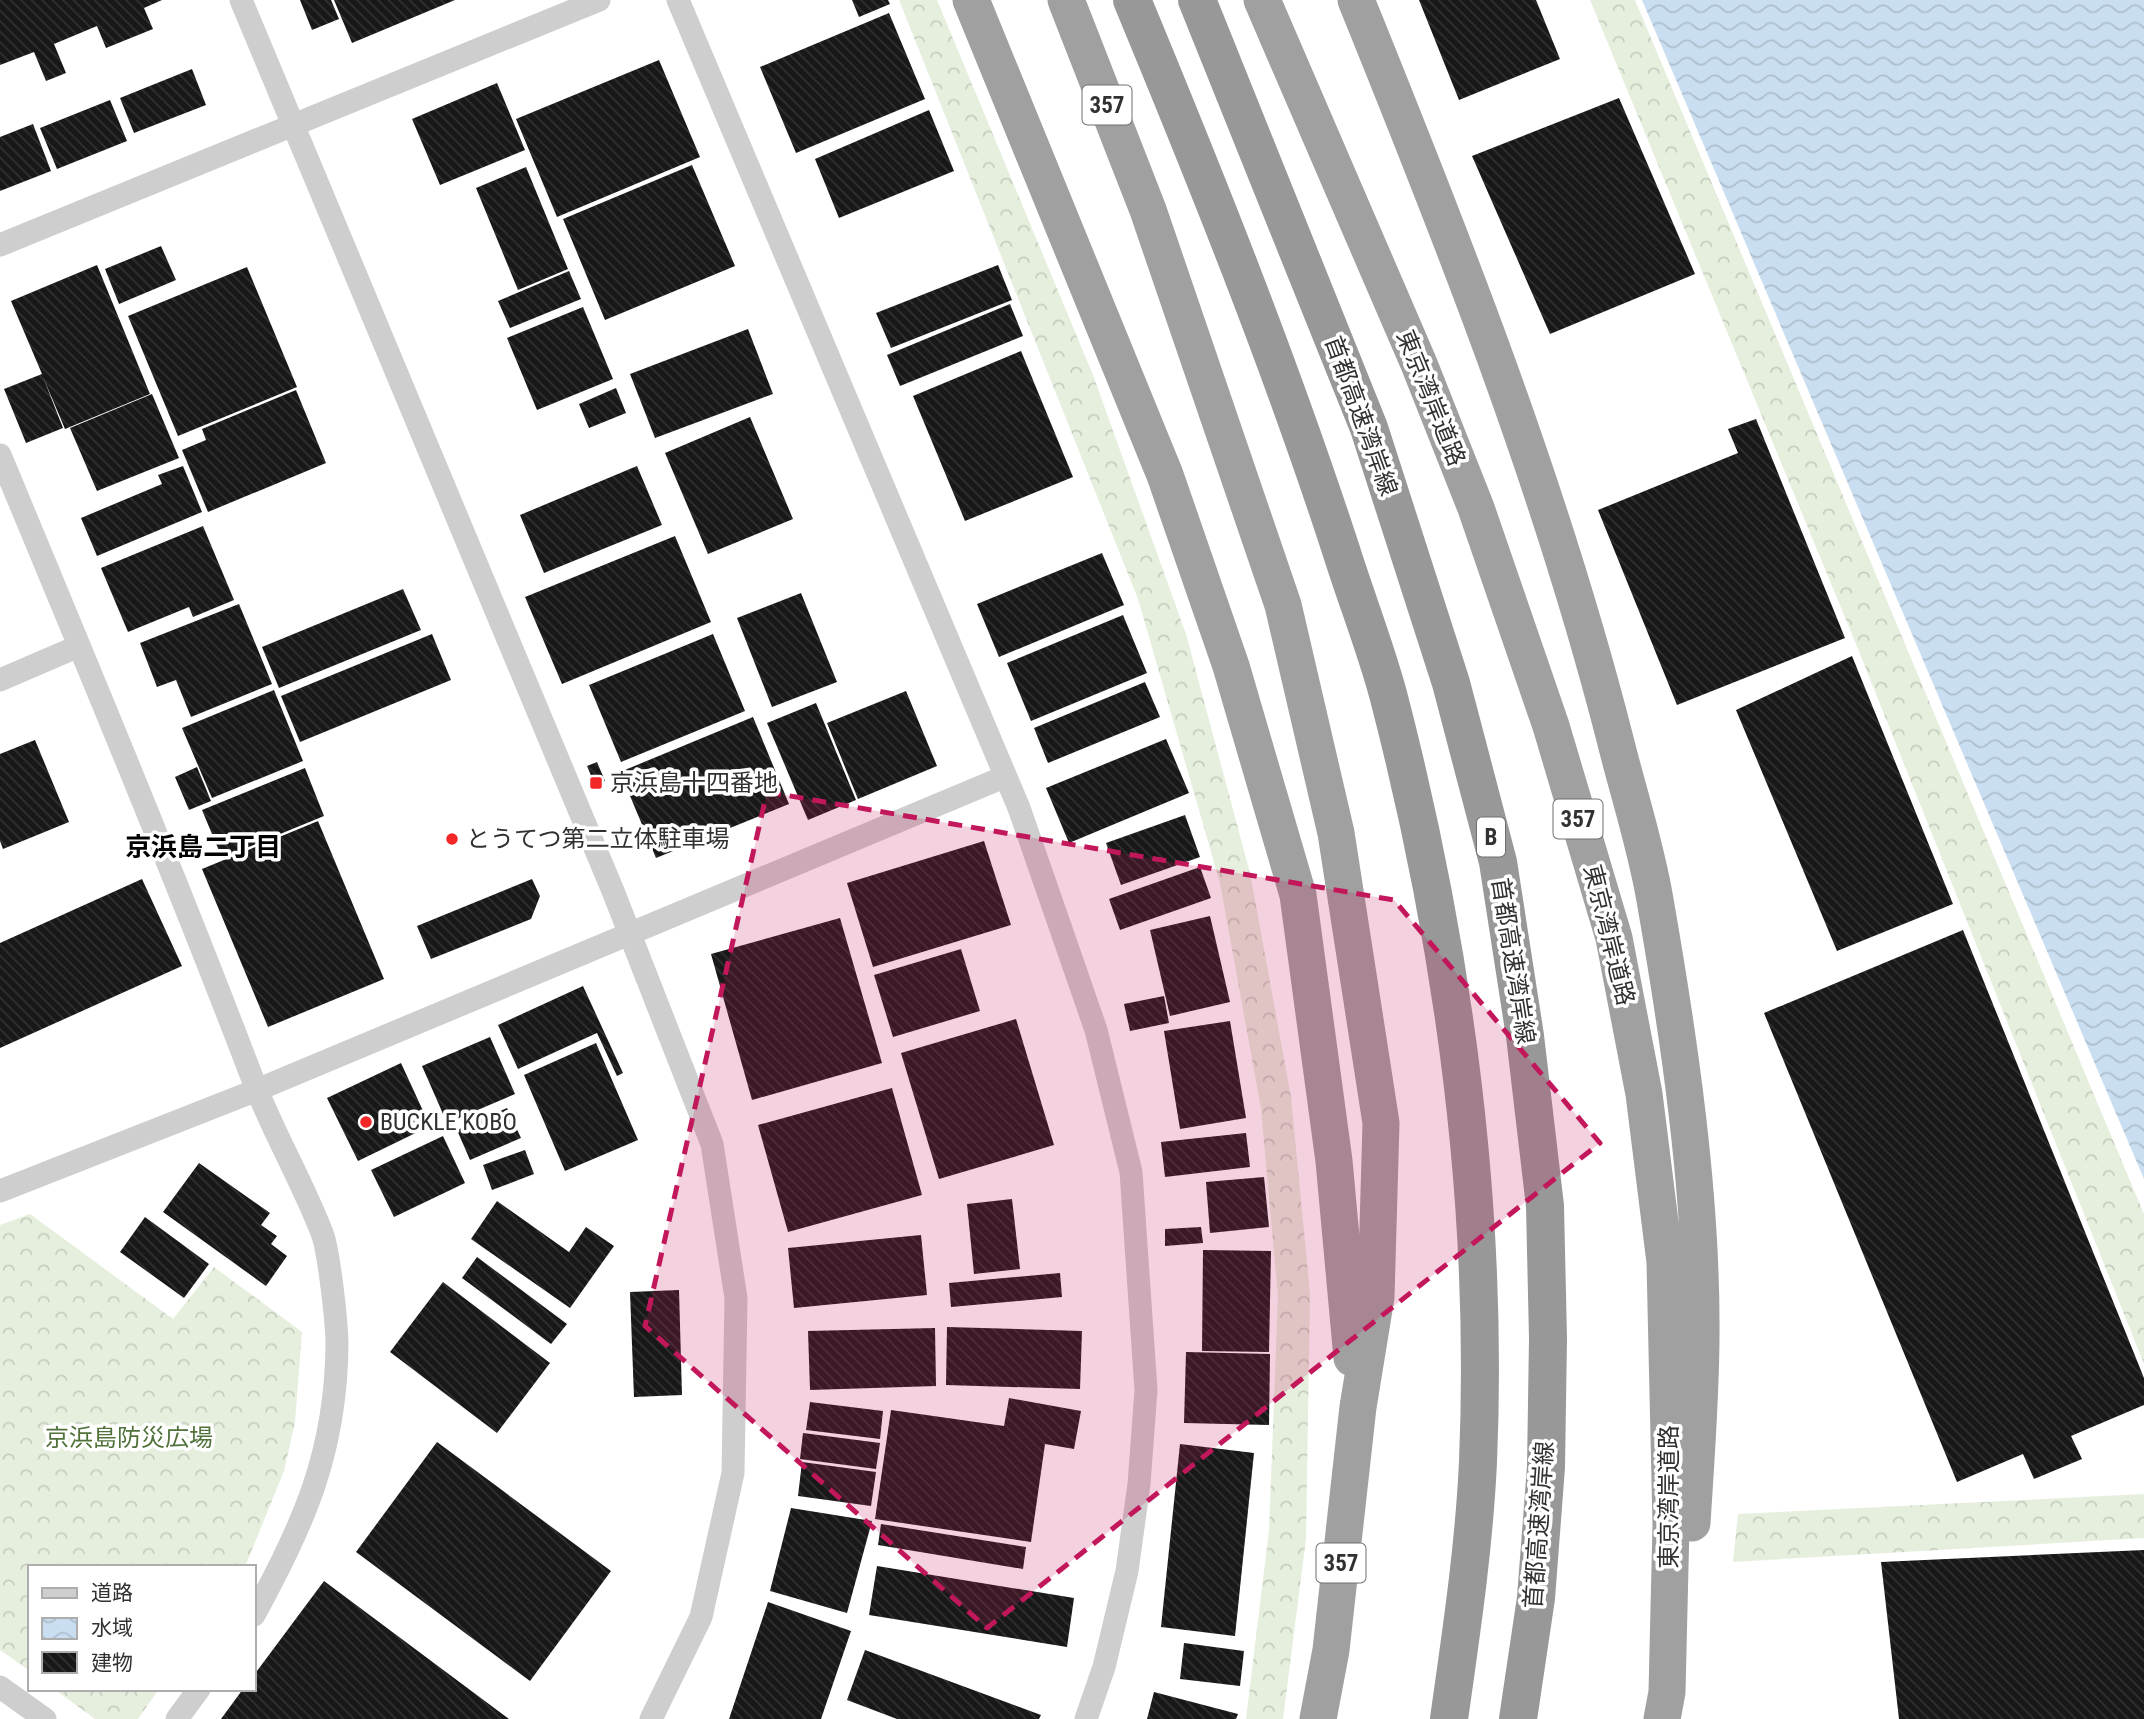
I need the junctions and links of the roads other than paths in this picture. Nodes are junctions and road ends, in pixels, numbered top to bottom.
1 (241, 0) edge
2 (599, 0) edge
3 (678, 0) edge
4 (971, 0) edge
5 (1066, 0) edge
6 (1132, 0) edge
7 (1197, 0) edge
8 (1262, 0) edge
9 (1356, 0) edge
10 (294, 127) junction
11 (0, 245) edge
12 (0, 455) edge
13 (79, 646) junction
14 (0, 680) edge
15 (1004, 778) junction
16 (631, 934) junction
17 (257, 1090) junction
18 (0, 1191) edge
19 (1358, 1407) junction
20 (256, 1611) edge
21 (0, 1687) edge
22 (198, 1691) edge
23 (1665, 1703) edge
24 (45, 1719) edge
25 (177, 1719) edge
26 (652, 1719) edge
27 (1086, 1719) edge
28 (1318, 1719) edge
29 (1448, 1719) edge
30 (1518, 1719) edge

1 - 10 street
2 - 10 street
3 - 15 street
4 - 19 highway
5 - 19 highway, 357
6 - 29 highway
7 - 30 highway, 首都高速湾岸線 / B
8 - 23 highway, 東京湾岸道路 / 357
9 - 23 highway
10 - 11 street
10 - 16 street
12 - 13 street
13 - 14 street
13 - 17 street
15 - 16 street
15 - 27 street
16 - 17 street
16 - 26 street
17 - 18 street
17 - 20 street
19 - 28 highway, 357
21 - 24 street
22 - 25 street

